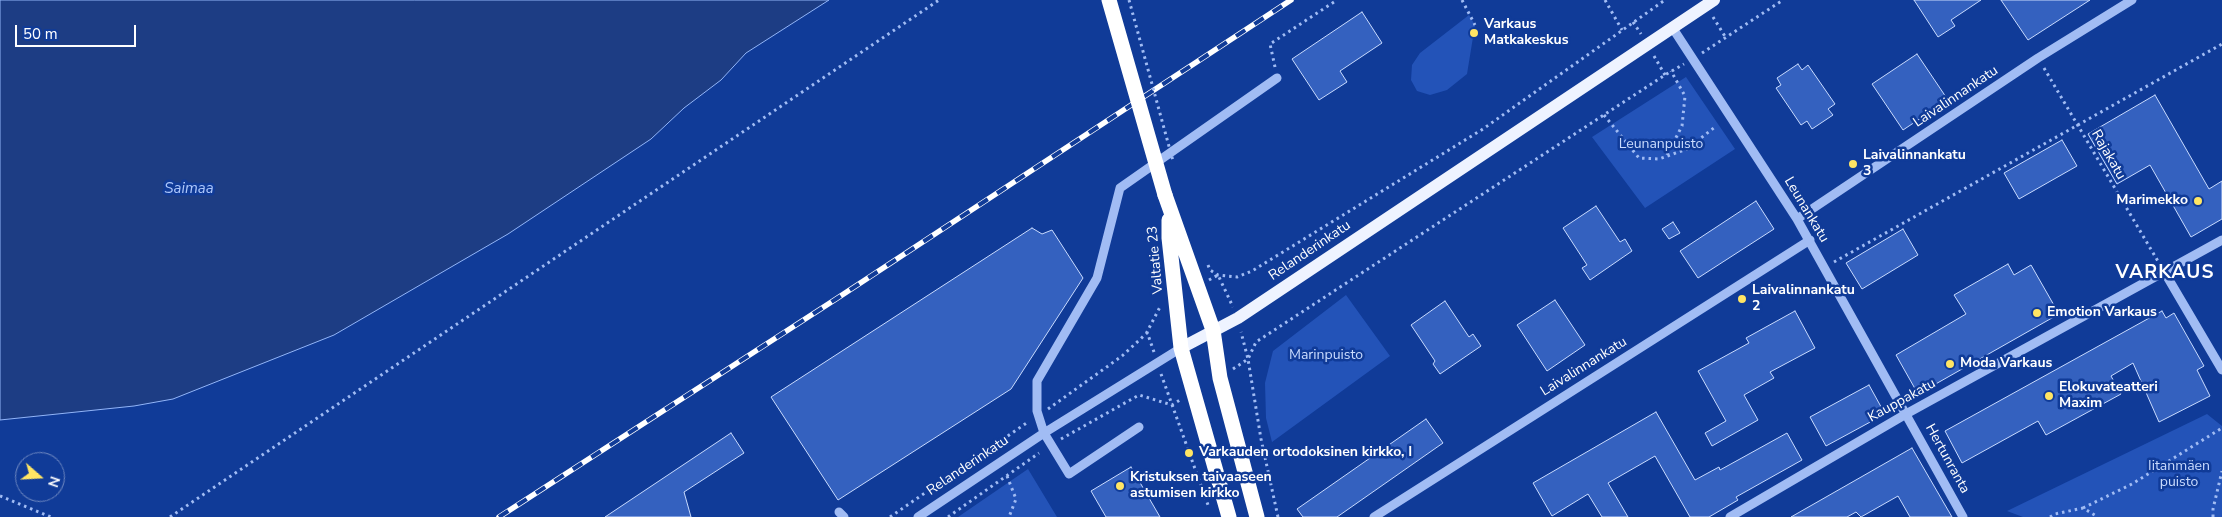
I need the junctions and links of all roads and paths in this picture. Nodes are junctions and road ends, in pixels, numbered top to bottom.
1 (939, 0) edge
2 (1109, 0) edge
3 (1129, 0) edge
4 (1337, 0) edge
5 (1462, 0) edge
6 (1605, 0) edge
7 (1665, 0) edge
8 (1714, 0) edge
9 (1783, 0) edge
10 (2132, 0) edge
11 (1475, 25) dead end
12 (1672, 27) junction
13 (1622, 30) junction
14 (2222, 44) edge
15 (2038, 58) junction
16 (1694, 59) junction
17 (1671, 71) junction
18 (1277, 78) joint
19 (1604, 115) junction
20 (2078, 125) junction
21 (1715, 127) dead end
22 (1667, 156) junction
23 (1175, 169) dead end
24 (1167, 202) junction
25 (1798, 219) junction
26 (1810, 240) junction
27 (2222, 240) edge
28 (1841, 257) dead end
29 (1206, 262) dead end
30 (2165, 273) junction
31 (1212, 330) junction
32 (1148, 331) dead end
33 (1181, 348) junction
34 (2222, 370) edge
35 (1906, 414) junction
36 (1038, 415) junction
37 (1139, 427) dead end
38 (2222, 428) edge
39 (1044, 433) junction
40 (2222, 471) edge
41 (1006, 476) dead end
42 (0, 496) edge
43 (2083, 508) junction
44 (51, 517) edge
45 (170, 517) edge
46 (890, 517) edge
47 (918, 517) edge
48 (1009, 517) edge
49 (1229, 517) edge
50 (1257, 517) edge
51 (1278, 517) edge
52 (1374, 517) edge
53 (1730, 517) edge
54 (1963, 517) edge
55 (2050, 517) edge
56 (2098, 517) edge
57 (2213, 517) edge

1 - 45 path
2 - 24 highway, Valtatie 23, bridge
3 - 23 path, bridge
4 - 18 path
5 - 11 path
6 - 13 path
7 - 13 path
8 - 12 main road, Relanderinkatu
9 - 16 path
10 - 15 street, Laivalinnankatu
12 - 16 street, Leunankatu
12 - 31 main road, Relanderinkatu
13 - 29 path
14 - 20 path
15 - 20 path, Rajakatu
15 - 25 street, Laivalinnankatu
16 - 17 path
16 - 25 street, Leunankatu
17 - 19 path
17 - 22 path
18 - 36 street
19 - 22 path
19 - 51 path
20 - 28 path
20 - 30 path, Rajakatu
21 - 22 path
24 - 31 highway, Valtatie 23
24 - 33 highway, Valtatie 23
25 - 26 street, Leunankatu
26 - 35 street, Leunankatu
26 - 52 street, Laivalinnankatu
27 - 30 street, Kauppakatu
30 - 34 street
30 - 35 street, Kauppakatu
31 - 33 main road, Relanderinkatu
31 - 50 highway, Valtatie 23
32 - 36 path
33 - 39 street, Relanderinkatu
33 - 49 highway, Valtatie 23
35 - 53 street, Kauppakatu
35 - 54 street, Hertunranta
36 - 39 street
36 - 46 path
37 - 39 street
38 - 43 path
39 - 47 street, Relanderinkatu
40 - 57 path
41 - 48 path
42 - 44 path
43 - 55 path
43 - 56 path

